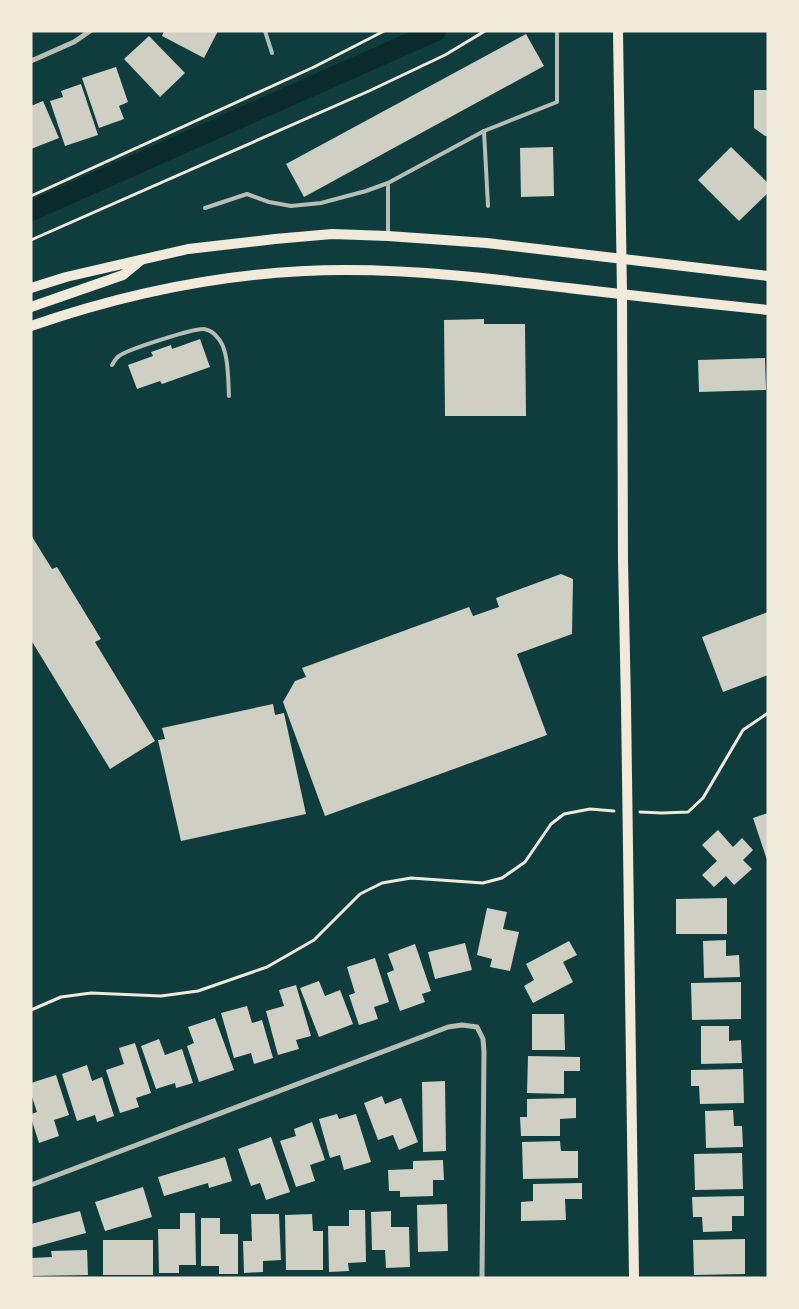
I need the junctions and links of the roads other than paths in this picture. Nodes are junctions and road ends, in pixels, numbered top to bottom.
1 (90, 31) edge
2 (265, 31) edge
3 (557, 31) edge
4 (618, 31) edge
5 (272, 53) dead end
6 (31, 61) edge
7 (484, 131) junction
8 (388, 183) junction
9 (488, 206) dead end
10 (205, 208) dead end
11 (388, 236) junction
12 (621, 258) junction
13 (142, 259) junction
14 (768, 276) edge
15 (31, 288) edge
16 (622, 294) junction
17 (31, 307) edge
18 (768, 310) edge
19 (31, 326) edge
20 (112, 365) dead end
21 (229, 396) dead end
22 (31, 1185) edge
23 (482, 1278) edge
24 (634, 1278) edge

1 - 6 street
2 - 5 lane
3 - 7 lane
4 - 12 main road
7 - 8 lane
7 - 9 lane
8 - 10 lane
8 - 11 lane
11 - 12 main road
11 - 13 main road
12 - 14 main road
12 - 16 main road
13 - 15 main road
13 - 17 main road
16 - 18 main road
16 - 19 main road
16 - 24 main road
20 - 21 lane
22 - 23 street

